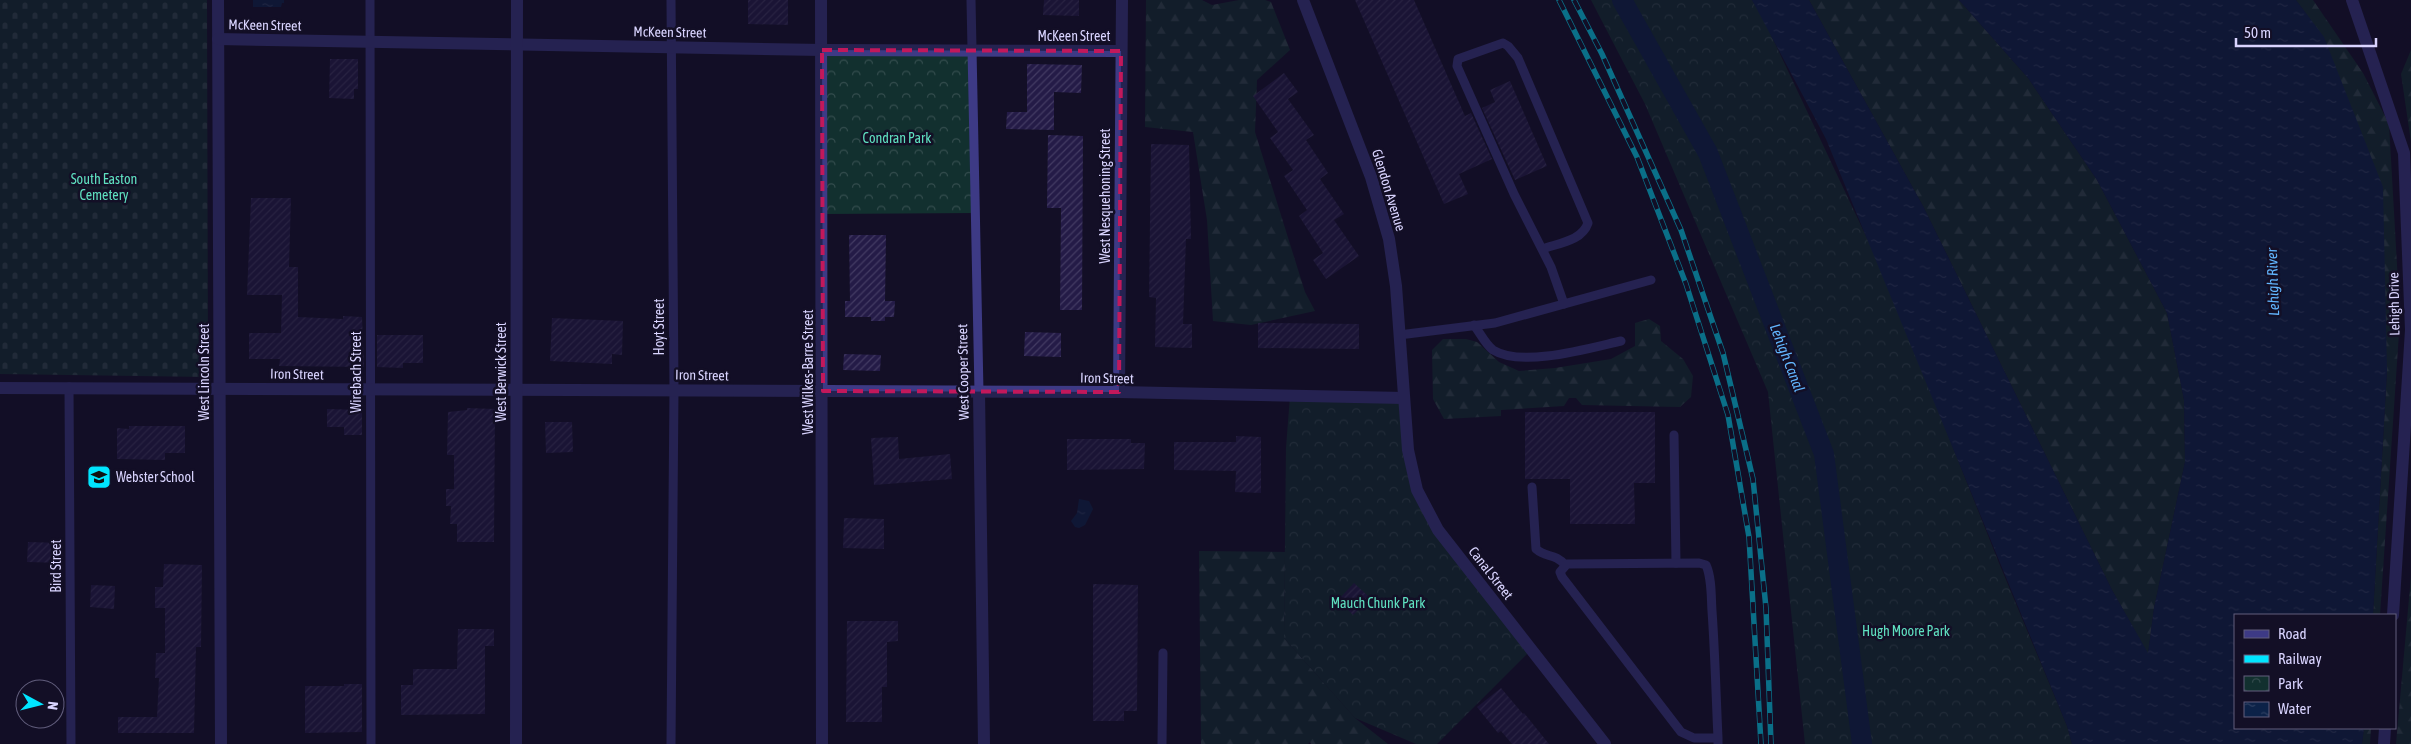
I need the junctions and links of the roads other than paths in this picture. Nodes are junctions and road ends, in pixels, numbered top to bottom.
1 (218, 0) edge
2 (370, 0) edge
3 (516, 0) edge
4 (671, 0) edge
5 (822, 0) edge
6 (971, 0) edge
7 (1122, 0) edge
8 (1303, 0) edge
9 (2352, 0) edge
10 (218, 39) junction
11 (370, 42) junction
12 (516, 44) junction
13 (671, 47) junction
14 (822, 50) junction
15 (971, 51) junction
16 (1121, 51) junction
17 (1542, 249) junction
18 (1651, 280) dead end
19 (1564, 304) junction
20 (1474, 326) junction
21 (1399, 335) junction
22 (1622, 341) dead end
23 (69, 387) junction
24 (0, 388) edge
25 (219, 388) junction
26 (674, 389) junction
27 (370, 390) junction
28 (516, 391) junction
29 (824, 391) junction
30 (979, 392) junction
31 (1119, 392) junction
32 (1404, 398) junction
33 (1674, 435) dead end
34 (1532, 487) dead end
35 (1676, 563) junction
36 (1565, 565) junction
37 (2393, 614) edge
38 (1163, 653) dead end
39 (2385, 729) edge
40 (1718, 741) edge
41 (72, 744) edge
42 (221, 744) edge
43 (371, 744) edge
44 (516, 744) edge
45 (670, 744) edge
46 (822, 744) edge
47 (984, 744) edge
48 (1162, 744) edge
49 (1605, 744) edge
50 (2384, 744) edge

1 - 10 street, West Lincoln Street
2 - 11 lane, Wirebach Street
3 - 12 street, West Berwick Street
4 - 13 lane, Hoyt Street
5 - 14 street, West Wilkes-Barre Street
6 - 15 lane, West Cooper Street
7 - 16 street, West Nesquehoning Street
8 - 21 street, Glendon Avenue
9 - 37 street, Lehigh Drive
10 - 11 street, McKeen Street
10 - 25 street, West Lincoln Street
11 - 12 street, McKeen Street
11 - 27 lane, Wirebach Street
12 - 13 street, McKeen Street
12 - 28 street, West Berwick Street
13 - 14 street, McKeen Street
13 - 26 lane, Hoyt Street
14 - 15 street, McKeen Street
14 - 29 street, West Wilkes-Barre Street
15 - 16 street, McKeen Street
15 - 30 lane, West Cooper Street
16 - 31 street, West Nesquehoning Street
17 - 17 lane
17 - 19 lane
18 - 19 lane
19 - 20 lane
20 - 21 lane
20 - 22 lane
21 - 32 street, Glendon Avenue
23 - 24 street, Iron Street
23 - 25 street, Iron Street
23 - 41 lane, Bird Street
25 - 27 street, Iron Street
25 - 42 street, West Lincoln Street
26 - 28 street, Iron Street
26 - 29 street, Iron Street
26 - 45 lane, Hoyt Street
27 - 28 street, Iron Street
27 - 43 lane, Wirebach Street
28 - 44 street, West Berwick Street
29 - 30 street, Iron Street
29 - 46 street, West Wilkes-Barre Street
30 - 31 street, Iron Street
30 - 47 street, West Cooper Street
31 - 32 street, Iron Street
32 - 49 street, Canal Street
33 - 35 lane
34 - 36 lane
35 - 36 lane
35 - 40 lane
36 - 40 lane
38 - 48 lane
39 - 50 street

